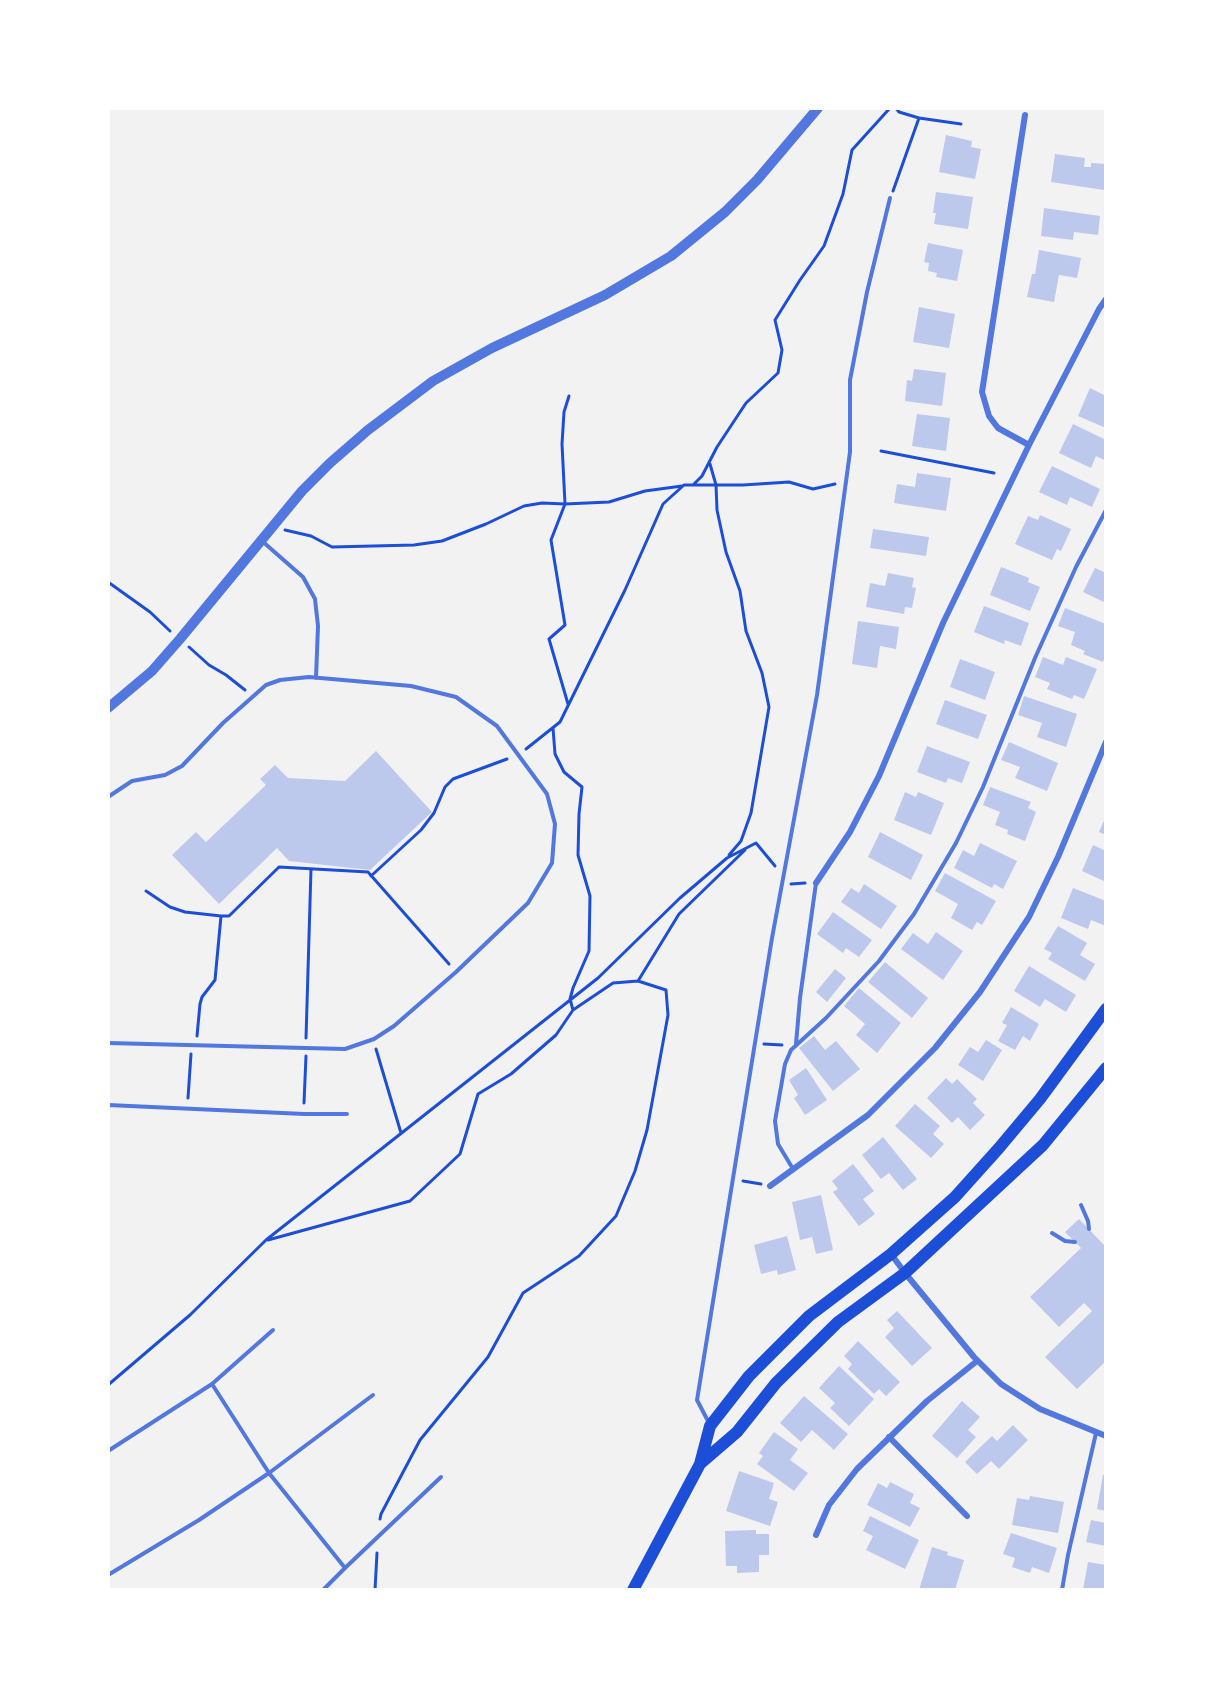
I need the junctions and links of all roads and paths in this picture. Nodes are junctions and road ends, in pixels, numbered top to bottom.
1 (818, 108) edge
2 (890, 108) edge
3 (896, 108) edge
4 (1025, 115) dead end
5 (919, 118) junction
6 (961, 124) dead end
7 (891, 198) joint
8 (1106, 299) edge
9 (569, 396) dead end
10 (1029, 445) junction
11 (881, 452) dead end
12 (709, 462) junction
13 (994, 473) dead end
14 (846, 482) junction
15 (684, 485) junction
16 (693, 485) junction
17 (716, 485) junction
18 (565, 504) junction
19 (1106, 510) edge
20 (273, 526) junction
21 (261, 540) junction
22 (316, 678) junction
23 (568, 705) junction
24 (108, 708) edge
25 (553, 728) junction
26 (1106, 742) edge
27 (519, 754) junction
28 (108, 797) edge
29 (748, 847) junction
30 (726, 858) junction
31 (311, 869) junction
32 (371, 876) junction
33 (783, 876) junction
34 (816, 883) junction
35 (146, 891) dead end
36 (221, 916) junction
37 (456, 972) junction
38 (638, 981) junction
39 (570, 999) junction
40 (1106, 1009) edge
41 (573, 1010) junction
42 (374, 1039) junction
43 (108, 1042) edge
44 (194, 1044) junction
45 (754, 1044) junction
46 (796, 1045) junction
47 (306, 1049) junction
48 (1106, 1068) edge
49 (108, 1105) edge
50 (187, 1109) junction
51 (304, 1114) junction
52 (347, 1114) dead end
53 (401, 1133) junction
54 (793, 1169) junction
55 (733, 1179) junction
56 (770, 1186) joint
57 (1081, 1205) dead end
58 (1089, 1229) dead end
59 (1052, 1233) dead end
60 (266, 1240) junction
61 (1075, 1242) dead end
62 (891, 1254) junction
63 (905, 1274) junction
64 (273, 1330) dead end
65 (978, 1361) junction
66 (108, 1384) edge
67 (212, 1384) junction
68 (373, 1395) dead end
69 (710, 1426) junction
70 (1096, 1432) junction
71 (1106, 1436) edge
72 (889, 1437) junction
73 (108, 1451) edge
74 (700, 1464) junction
75 (269, 1473) junction
76 (441, 1477) dead end
77 (967, 1515) dead end
78 (816, 1535) dead end
79 (379, 1536) junction
80 (345, 1568) junction
81 (108, 1575) edge
82 (323, 1590) edge
83 (375, 1590) edge
84 (633, 1590) edge
85 (1062, 1590) edge

1 - 20 street
2 - 12 path
3 - 5 path
4 - 10 street
5 - 6 path
5 - 7 path
7 - 14 lane
8 - 10 street
9 - 18 path
10 - 34 street
11 - 13 path
12 - 16 path
12 - 17 path
14 - 17 path
14 - 33 lane
15 - 16 path
15 - 18 path
15 - 23 path
16 - 17 path
17 - 30 path
18 - 20 path
18 - 23 path
19 - 46 lane
20 - 21 street
21 - 22 lane
21 - 24 street
22 - 27 lane
22 - 28 lane
23 - 25 path
25 - 27 path
25 - 39 path
26 - 54 street
27 - 32 path
27 - 37 lane
29 - 30 path
29 - 33 path
29 - 38 path
30 - 39 path
31 - 32 path
31 - 36 path
31 - 47 path
32 - 37 path
33 - 34 path
33 - 45 lane
34 - 46 lane
35 - 36 path
36 - 44 path
37 - 42 lane
38 - 41 path
38 - 79 path
39 - 41 path
39 - 53 path
40 - 62 main road
41 - 60 path
42 - 47 lane
42 - 53 path
43 - 44 lane
44 - 47 lane
44 - 50 path
45 - 46 path
45 - 55 lane
46 - 54 lane
47 - 51 path
48 - 63 main road
49 - 50 lane
50 - 51 lane
51 - 52 lane
53 - 60 path
54 - 56 street
55 - 56 path
55 - 69 lane
57 - 58 lane
59 - 61 lane
60 - 66 path
62 - 63 street
62 - 69 main road
63 - 65 street
63 - 74 main road
64 - 67 lane
65 - 70 street
65 - 72 street
67 - 73 lane
67 - 75 lane
68 - 75 lane
69 - 74 main road
70 - 71 street
70 - 85 lane
72 - 77 street
72 - 78 street
74 - 84 main road
75 - 80 lane
75 - 81 lane
76 - 79 lane
79 - 80 lane
79 - 83 path
80 - 82 lane

